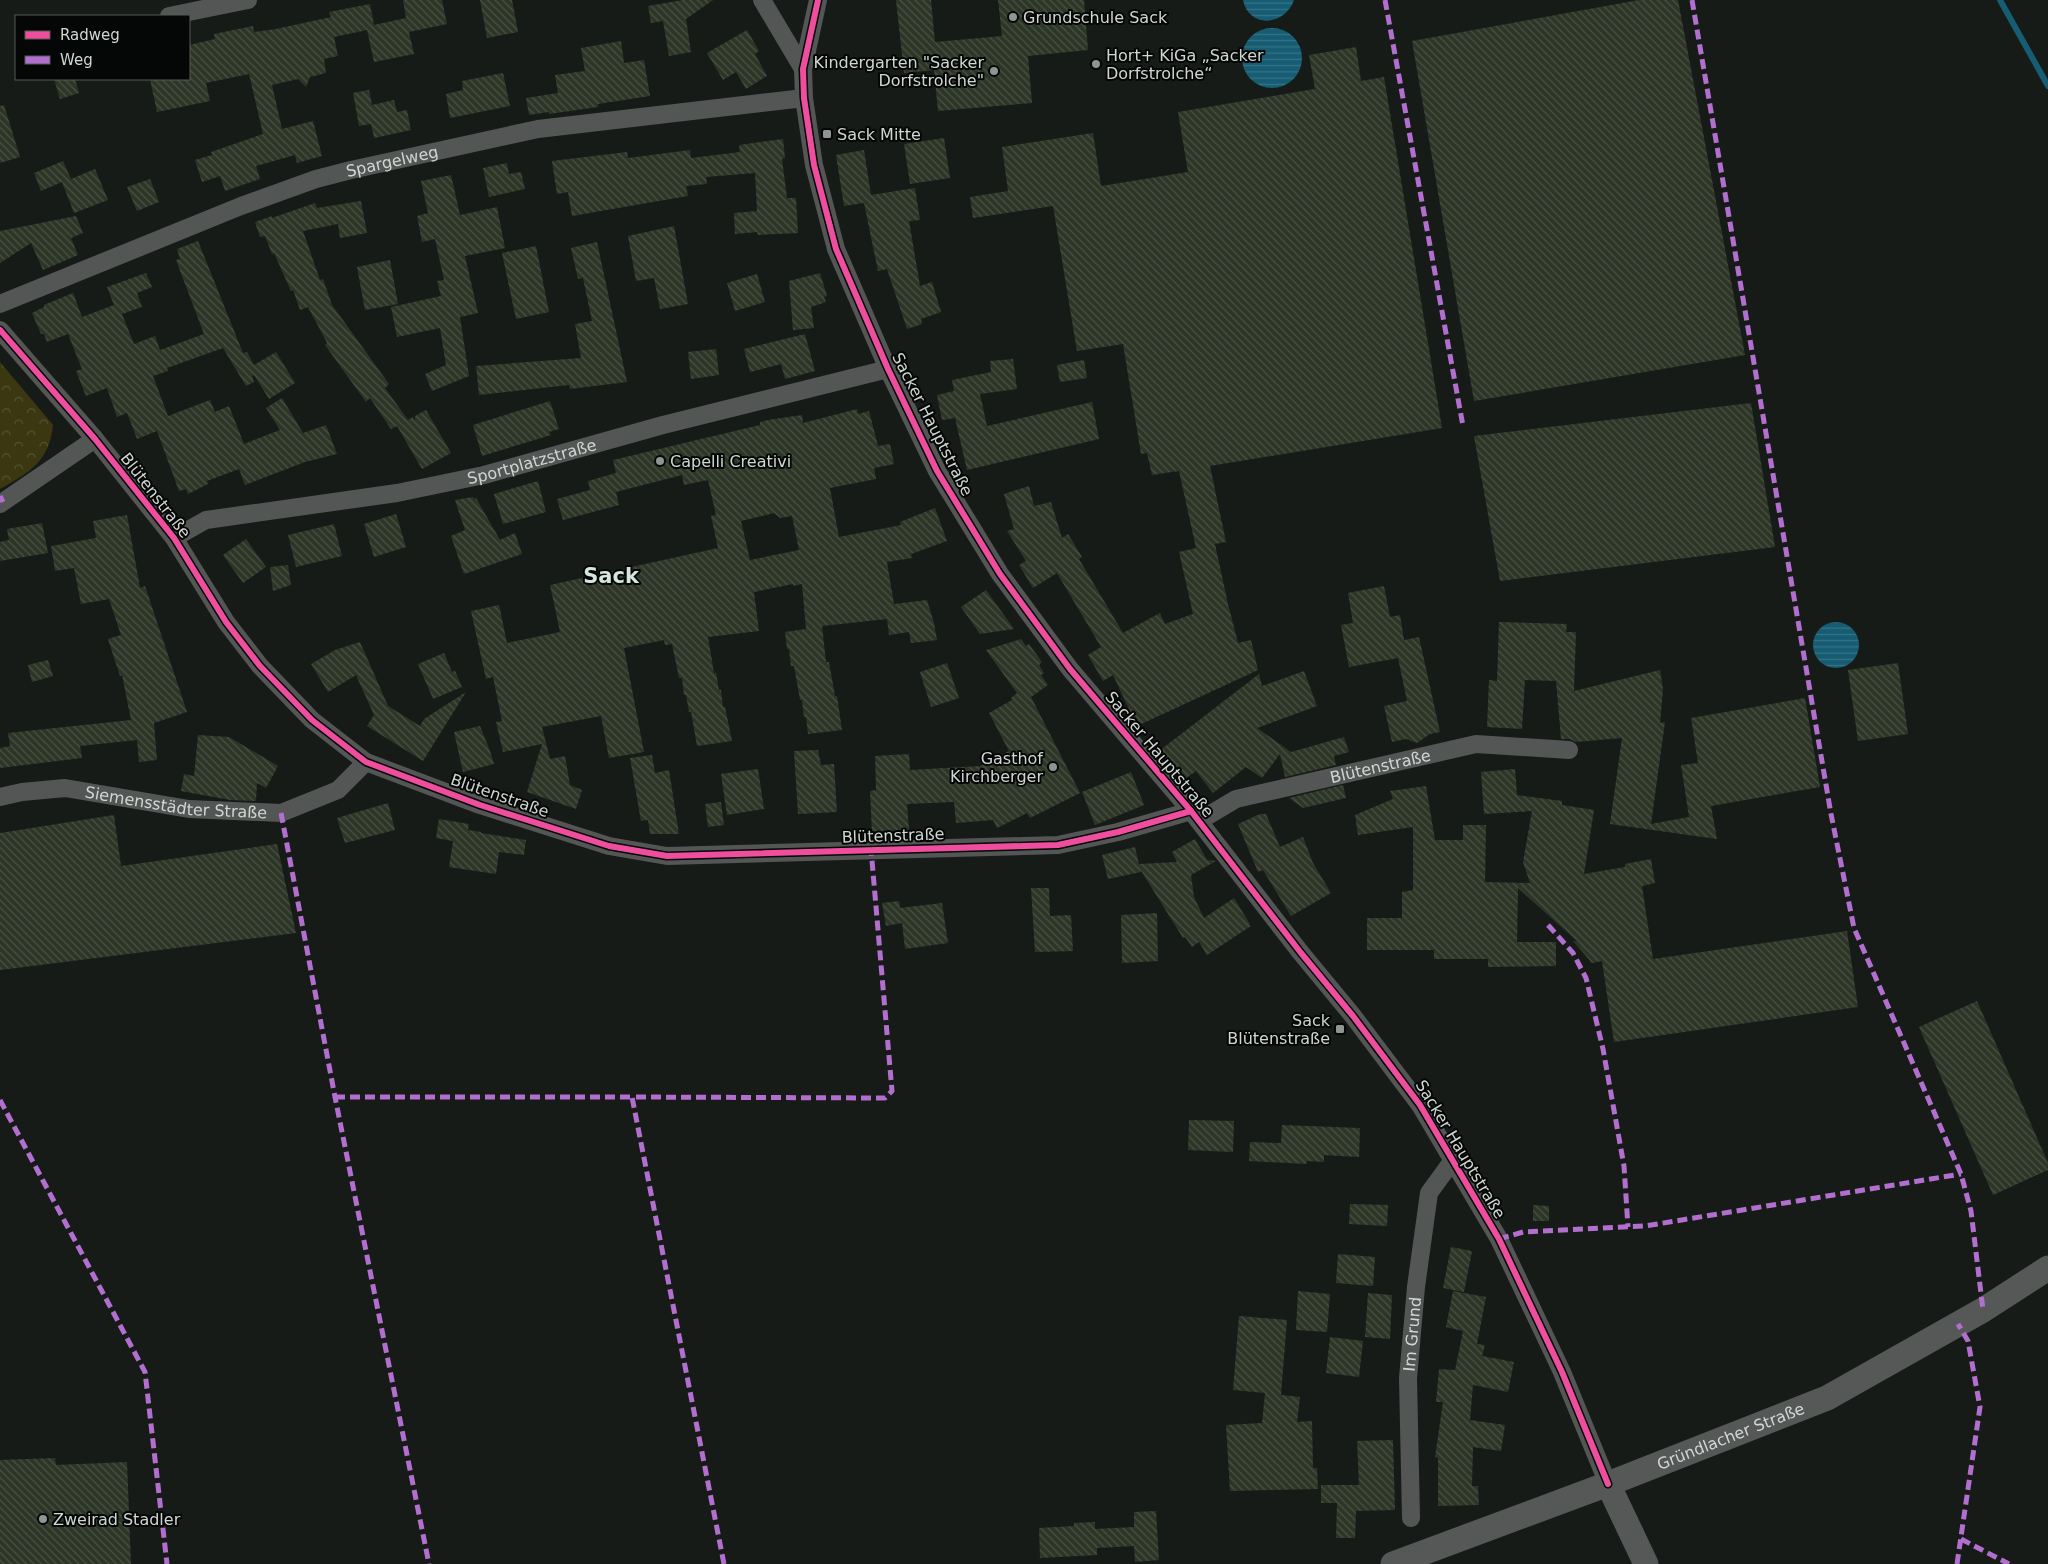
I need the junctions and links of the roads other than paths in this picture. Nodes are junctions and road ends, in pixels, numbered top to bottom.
1 (248, 0) edge
2 (762, 0) edge
3 (818, 0) edge
4 (174, 15) edge
5 (803, 69) junction
6 (804, 98) junction
7 (0, 304) edge
8 (0, 330) edge
9 (888, 369) junction
10 (95, 439) junction
11 (0, 504) edge
12 (174, 538) junction
13 (1568, 750) dead end
14 (366, 762) junction
15 (0, 797) edge
16 (1195, 816) junction
17 (1453, 1160) junction
18 (2048, 1268) edge
19 (1608, 1484) junction
20 (1412, 1518) dead end
21 (1407, 1562) edge
22 (1646, 1564) edge

1 - 4 street
2 - 5 street
3 - 5 street, Sacker Hauptstraße
5 - 6 street, Sacker Hauptstraße
6 - 7 street, Spargelweg
6 - 9 street, Sacker Hauptstraße
8 - 10 street, Blütenstraße
9 - 12 street, Sportplatzstraße
9 - 16 street, Sacker Hauptstraße
10 - 11 street
10 - 12 street, Blütenstraße
12 - 14 street, Blütenstraße
13 - 16 street, Blütenstraße
14 - 15 street, Siemensstädter Straße
14 - 16 street, Blütenstraße
16 - 17 street, Sacker Hauptstraße
17 - 19 street, Sacker Hauptstraße
17 - 20 street, Im Grund
18 - 19 main road, Gründlacher Straße
19 - 21 main road, Gründlacher Straße
19 - 22 main road

